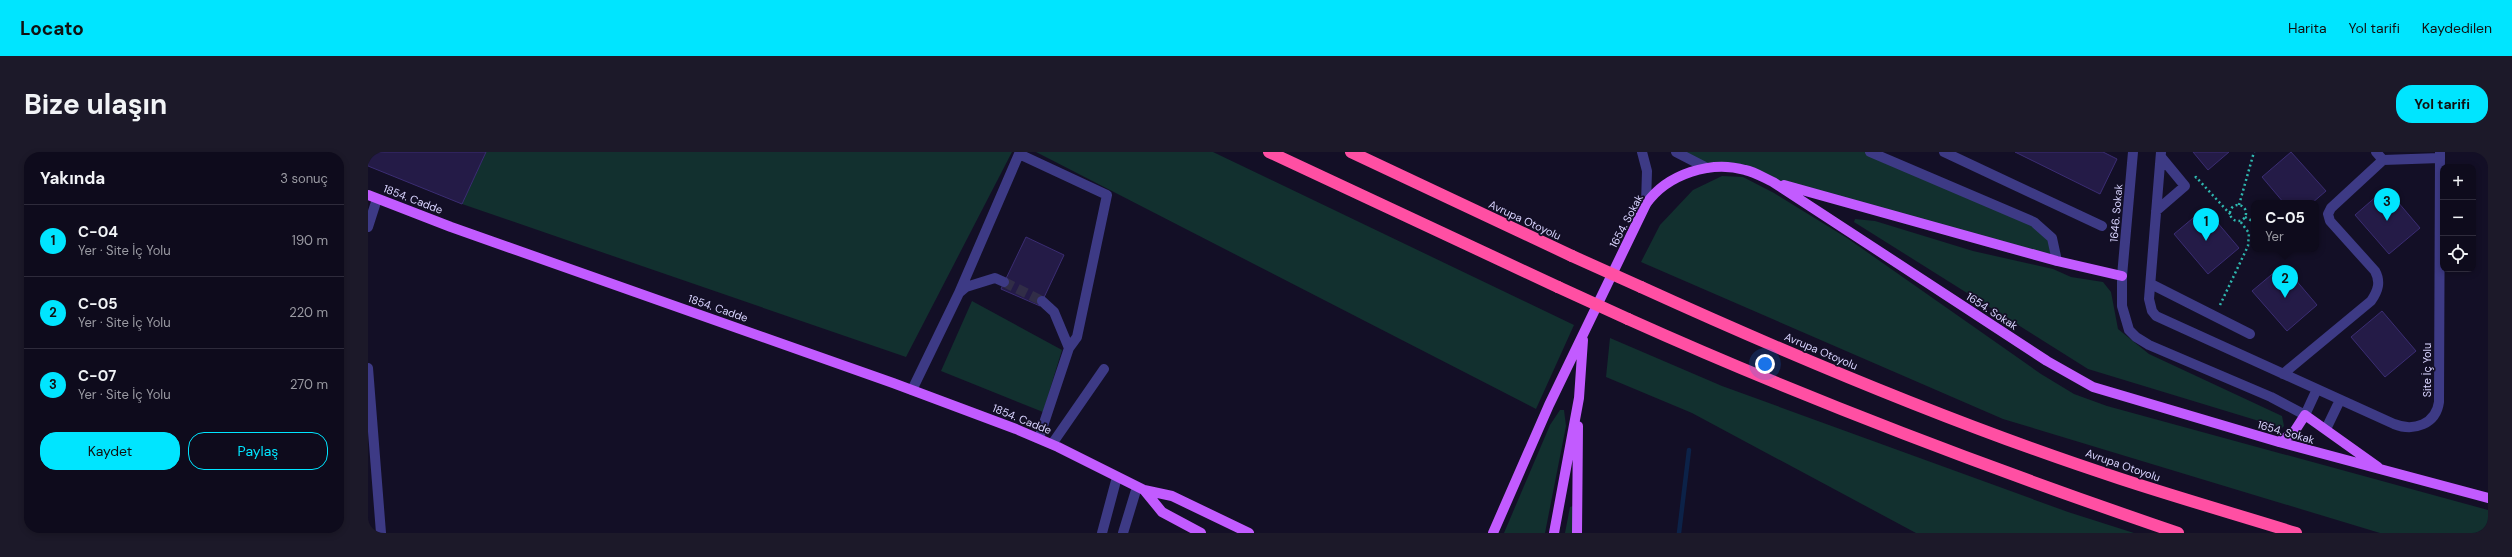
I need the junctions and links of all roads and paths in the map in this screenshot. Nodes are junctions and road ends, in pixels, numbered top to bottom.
1 (1268, 152) edge
2 (1351, 152) edge
3 (1642, 152) edge
4 (1676, 152) edge
5 (1870, 152) edge
6 (1944, 152) edge
7 (2133, 152) edge
8 (2254, 152) edge
9 (2376, 152) edge
10 (2161, 155) edge
11 (2440, 155) edge
12 (2383, 160) junction
13 (1707, 168) junction
14 (2196, 177) dead end
15 (1774, 182) junction
16 (372, 197) edge
17 (1646, 204) junction
18 (2239, 205) junction
19 (2156, 211) junction
20 (2231, 215) junction
21 (2245, 218) junction
22 (2240, 221) junction
23 (2251, 221) edge
24 (2102, 226) dead end
25 (368, 227) edge
26 (2057, 261) junction
27 (2122, 276) junction
28 (1004, 282) tunnel mouth
29 (2151, 284) junction
30 (959, 293) junction
31 (1042, 301) tunnel mouth
32 (2214, 316) junction
33 (1584, 330) junction
34 (2250, 334) dead end
35 (1069, 348) junction
36 (368, 368) edge
37 (1104, 369) dead end
38 (2283, 374) junction
39 (2317, 389) junction
40 (912, 390) junction
41 (1579, 398) junction
42 (2340, 400) junction
43 (2305, 415) junction
44 (2326, 429) junction
45 (1039, 438) junction
46 (2279, 442) junction
47 (1055, 445) junction
48 (2383, 471) junction
49 (1117, 477) junction
50 (1140, 488) junction
51 (2488, 498) edge
52 (380, 533) edge
53 (1102, 533) edge
54 (1123, 533) edge
55 (1201, 533) edge
56 (1249, 533) edge
57 (1494, 533) edge
58 (1554, 533) edge
59 (1577, 533) edge
60 (2178, 533) edge
61 (2296, 533) edge

1 - 60 highway, bridge
2 - 61 highway, Avrupa Otoyolu, bridge
3 - 17 street
4 - 13 street
5 - 26 street
6 - 24 street
7 - 27 street, 1646. Sokak
8 - 18 path
9 - 12 street
10 - 19 street, Site İç Yolu
10 - 19 street, Site İç Yolu
11 - 12 street, Site İç Yolu
11 - 42 street, Site İç Yolu
12 - 38 street
13 - 15 main road, 1654. Sokak
13 - 17 main road, 1654. Sokak
14 - 20 path
15 - 26 main road
15 - 46 main road, 1654. Sokak
16 - 25 street
16 - 40 main road, 1854. Cadde
17 - 33 main road, 1654. Sokak
18 - 20 path
18 - 21 path
19 - 29 street, Site İç Yolu
20 - 22 path
21 - 22 path
21 - 23 path
22 - 32 path
26 - 27 main road
27 - 43 street, 1646. Sokak
28 - 30 street
29 - 32 street
29 - 38 street, Site İç Yolu
30 - 35 street
30 - 40 street
31 - 35 street
32 - 34 street
33 - 41 main road, 1654. Sokak
33 - 57 main road, 1654. Sokak
35 - 45 street
36 - 52 street
37 - 47 street
38 - 39 street, Site İç Yolu
39 - 42 street, Site İç Yolu
39 - 43 street
40 - 45 main road, 1854. Cadde
41 - 58 main road, 1654. Sokak
41 - 59 main road
42 - 44 street
43 - 44 main road
43 - 46 main road
44 - 48 main road
45 - 47 main road, 1854. Cadde
46 - 48 main road, 1654. Sokak
47 - 49 main road, 1854. Cadde
48 - 51 main road, 1654. Sokak
49 - 50 main road, 1854. Cadde
49 - 53 street
50 - 54 street
50 - 55 main road
50 - 56 main road

